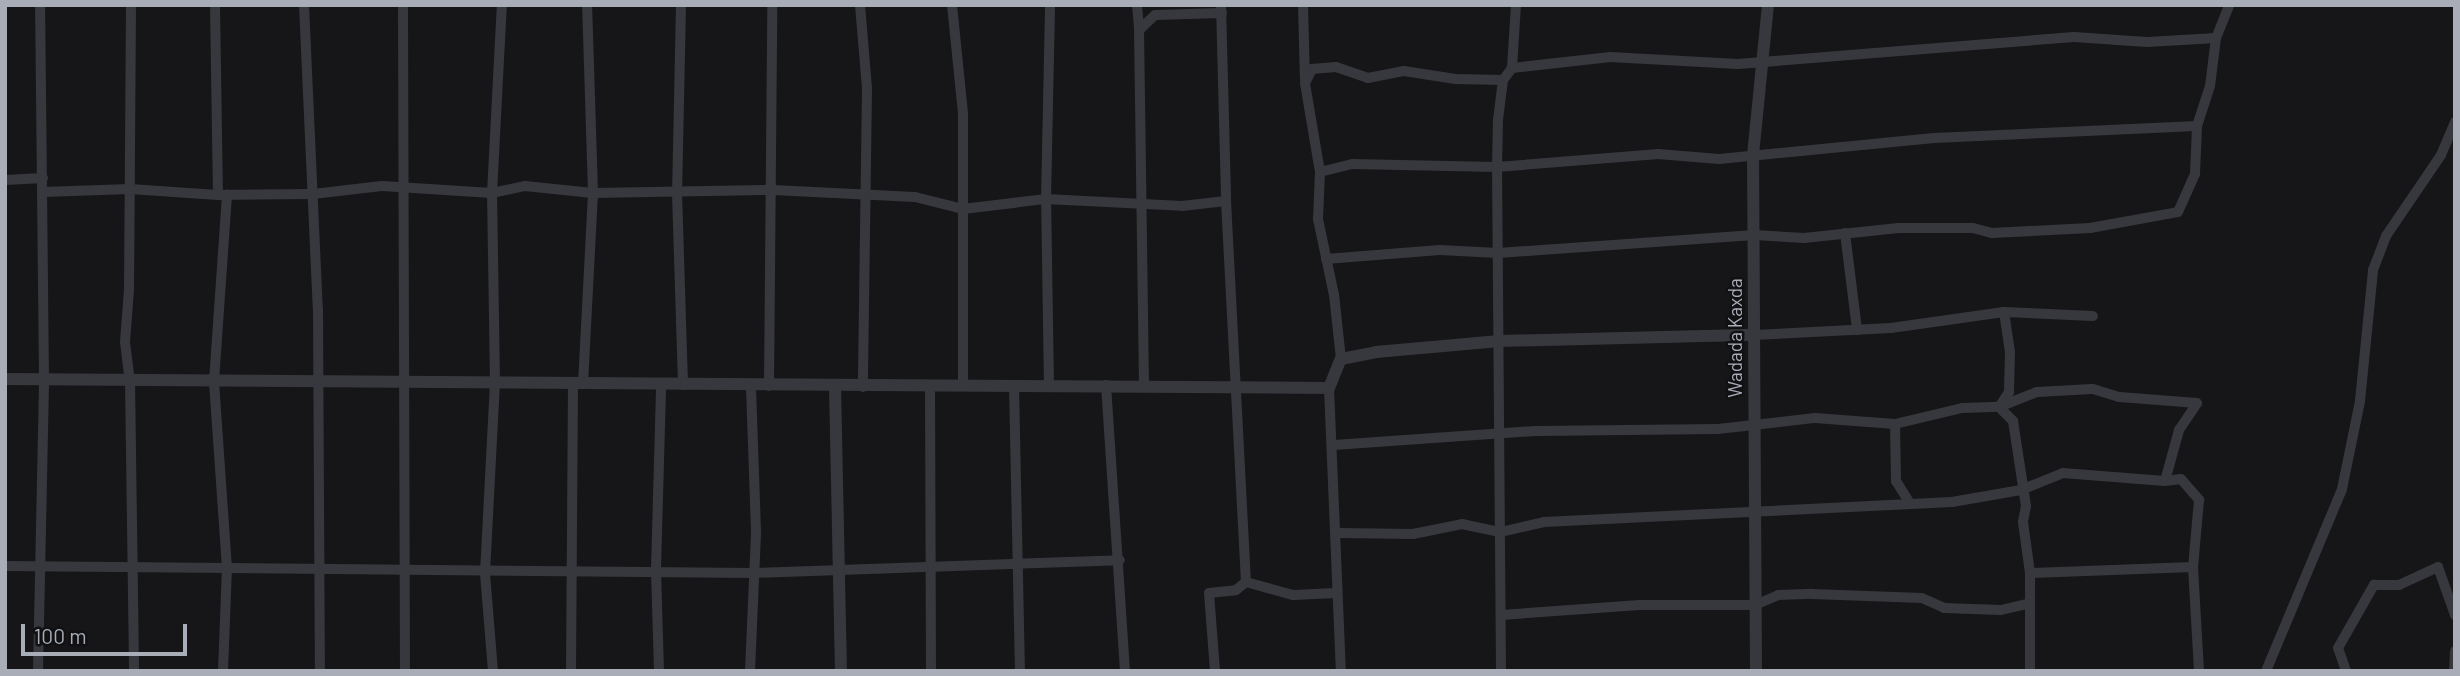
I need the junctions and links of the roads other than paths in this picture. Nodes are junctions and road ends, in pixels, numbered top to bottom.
1 (40, 5) edge
2 (131, 5) edge
3 (215, 5) edge
4 (304, 5) edge
5 (403, 5) edge
6 (502, 5) edge
7 (587, 5) edge
8 (681, 5) edge
9 (772, 5) edge
10 (860, 5) edge
11 (952, 5) edge
12 (1049, 5) edge
13 (1137, 5) edge
14 (1303, 5) edge
15 (1516, 5) edge
16 (1768, 5) edge
17 (2229, 5) edge
18 (1222, 9) edge
19 (1139, 30) junction
20 (2216, 38) junction
21 (1763, 61) junction
22 (1511, 68) junction
23 (1503, 80) junction
24 (1305, 83) junction
25 (2455, 122) edge
26 (2197, 126) junction
27 (1753, 155) junction
28 (1497, 167) junction
29 (1320, 172) junction
30 (43, 178) junction
31 (5, 180) edge
32 (406, 187) junction
33 (130, 189) junction
34 (773, 190) junction
35 (43, 192) junction
36 (492, 192) junction
37 (593, 193) junction
38 (677, 193) junction
39 (313, 194) junction
40 (222, 195) junction
41 (865, 196) junction
42 (1046, 199) junction
43 (1226, 201) junction
44 (1142, 206) junction
45 (963, 209) junction
46 (1844, 233) junction
47 (1754, 235) junction
48 (1498, 253) junction
49 (1326, 259) junction
50 (2004, 312) junction
51 (2093, 316) dead end
52 (1857, 330) junction
53 (1754, 335) junction
54 (1500, 341) junction
55 (1341, 359) junction
56 (5, 379) edge
57 (44, 379) junction
58 (130, 380) junction
59 (214, 381) junction
60 (319, 382) junction
61 (406, 383) junction
62 (495, 383) junction
63 (578, 384) junction
64 (963, 384) junction
65 (661, 385) junction
66 (683, 385) junction
67 (1106, 385) junction
68 (751, 386) junction
69 (769, 386) junction
70 (835, 386) junction
71 (930, 386) junction
72 (1014, 386) junction
73 (1049, 386) junction
74 (1144, 386) junction
75 (863, 387) junction
76 (1237, 388) junction
77 (1329, 388) junction
78 (1999, 407) junction
79 (1755, 424) junction
80 (1895, 424) junction
81 (1500, 434) junction
82 (1334, 445) junction
83 (2165, 481) junction
84 (2021, 490) junction
85 (1909, 502) junction
86 (1755, 513) junction
87 (1501, 532) junction
88 (1338, 533) junction
89 (1120, 560) junction
90 (1016, 565) junction
91 (5, 566) edge
92 (2193, 566) junction
93 (38, 567) junction
94 (408, 567) junction
95 (227, 568) junction
96 (322, 568) junction
97 (656, 569) junction
98 (929, 569) junction
99 (133, 570) junction
100 (574, 571) junction
101 (839, 572) junction
102 (485, 573) junction
103 (752, 573) junction
104 (2030, 573) junction
105 (1246, 582) junction
106 (1336, 593) junction
107 (1755, 604) junction
108 (2027, 604) junction
109 (1501, 615) junction
110 (2455, 615) edge
111 (2455, 651) edge
112 (38, 671) edge
113 (134, 671) edge
114 (223, 671) edge
115 (320, 671) edge
116 (405, 671) edge
117 (494, 671) edge
118 (571, 671) edge
119 (659, 671) edge
120 (750, 671) edge
121 (841, 671) edge
122 (931, 671) edge
123 (1020, 671) edge
124 (1125, 671) edge
125 (1215, 671) edge
126 (1341, 671) edge
127 (1501, 671) edge
128 (1756, 671) edge
129 (2029, 671) edge
130 (2199, 671) edge
131 (2266, 671) edge
132 (2347, 671) edge
133 (2455, 671) edge

1 - 30 street
2 - 33 street
3 - 40 street
4 - 39 street
5 - 32 street
6 - 36 street
7 - 37 street
8 - 38 street
9 - 34 street
10 - 41 street
11 - 45 street
12 - 42 street
13 - 19 street
14 - 24 street
15 - 22 street
16 - 21 street, Wadada Kaxda
17 - 20 street
18 - 19 street
18 - 43 street
19 - 44 street
20 - 21 street
20 - 26 street
21 - 22 street
21 - 27 street, Wadada Kaxda
22 - 23 street
23 - 24 street
23 - 28 street
24 - 29 street
25 - 131 street
26 - 27 street
26 - 46 street
27 - 28 street
27 - 47 street, Wadada Kaxda
28 - 29 street
28 - 48 street
29 - 49 street
30 - 31 street
30 - 35 street
32 - 36 street
32 - 39 street
32 - 61 street
33 - 35 street
33 - 40 street
33 - 58 street
34 - 38 street
34 - 41 street
34 - 69 street
35 - 57 street
36 - 37 street
36 - 62 street
37 - 38 street
37 - 63 street
38 - 66 street
39 - 40 street
39 - 60 street
40 - 59 street
41 - 45 street
41 - 75 street
42 - 44 street
42 - 45 street
42 - 73 street
43 - 44 street
43 - 76 street
44 - 74 street
45 - 64 street
46 - 47 street
46 - 52 street
47 - 48 street
47 - 53 street, Wadada Kaxda
48 - 49 street
48 - 54 street
49 - 55 street
50 - 51 street
50 - 52 street
50 - 78 street
52 - 53 street
53 - 54 street
53 - 79 street, Wadada Kaxda
54 - 55 street
54 - 81 street
55 - 77 street
56 - 57 street
57 - 58 street
57 - 93 street
58 - 59 street
58 - 99 street
59 - 60 street
59 - 95 street
60 - 61 street
60 - 96 street
61 - 62 street
61 - 94 street
62 - 63 street
62 - 102 street
63 - 65 street
63 - 100 street
64 - 71 street
64 - 72 street
65 - 66 street
65 - 97 street
66 - 68 street
67 - 73 street
67 - 74 street
67 - 89 street
68 - 69 street
68 - 103 street
69 - 70 street
70 - 75 street
70 - 101 street
71 - 75 street
71 - 98 street
72 - 73 street
72 - 90 street
74 - 76 street
76 - 77 street
76 - 105 street
77 - 82 street
78 - 80 street
78 - 83 street
78 - 84 street
79 - 80 street
79 - 81 street
79 - 86 street, Wadada Kaxda
80 - 85 street
81 - 82 street
81 - 87 street
82 - 88 street
83 - 84 street
83 - 92 street
84 - 85 street
84 - 104 street
85 - 86 street
86 - 87 street
86 - 107 street, Wadada Kaxda
87 - 88 street
87 - 109 street
88 - 106 street
89 - 90 street
89 - 124 street
90 - 98 street
90 - 123 street
91 - 93 street
92 - 104 street
92 - 130 street
93 - 99 street
93 - 112 street
94 - 96 street
94 - 102 street
94 - 116 street
95 - 96 street
95 - 99 street
95 - 114 street
96 - 115 street
97 - 100 street
97 - 103 street
97 - 119 street
98 - 101 street
98 - 122 street
99 - 113 street
100 - 102 street
100 - 118 street
101 - 103 street
101 - 121 street
102 - 117 street
103 - 120 street
104 - 108 street
105 - 106 street
105 - 125 street
106 - 126 street
107 - 108 street
107 - 109 street
107 - 128 street, Wadada Kaxda
108 - 129 street
109 - 127 street
110 - 132 street
111 - 133 street

